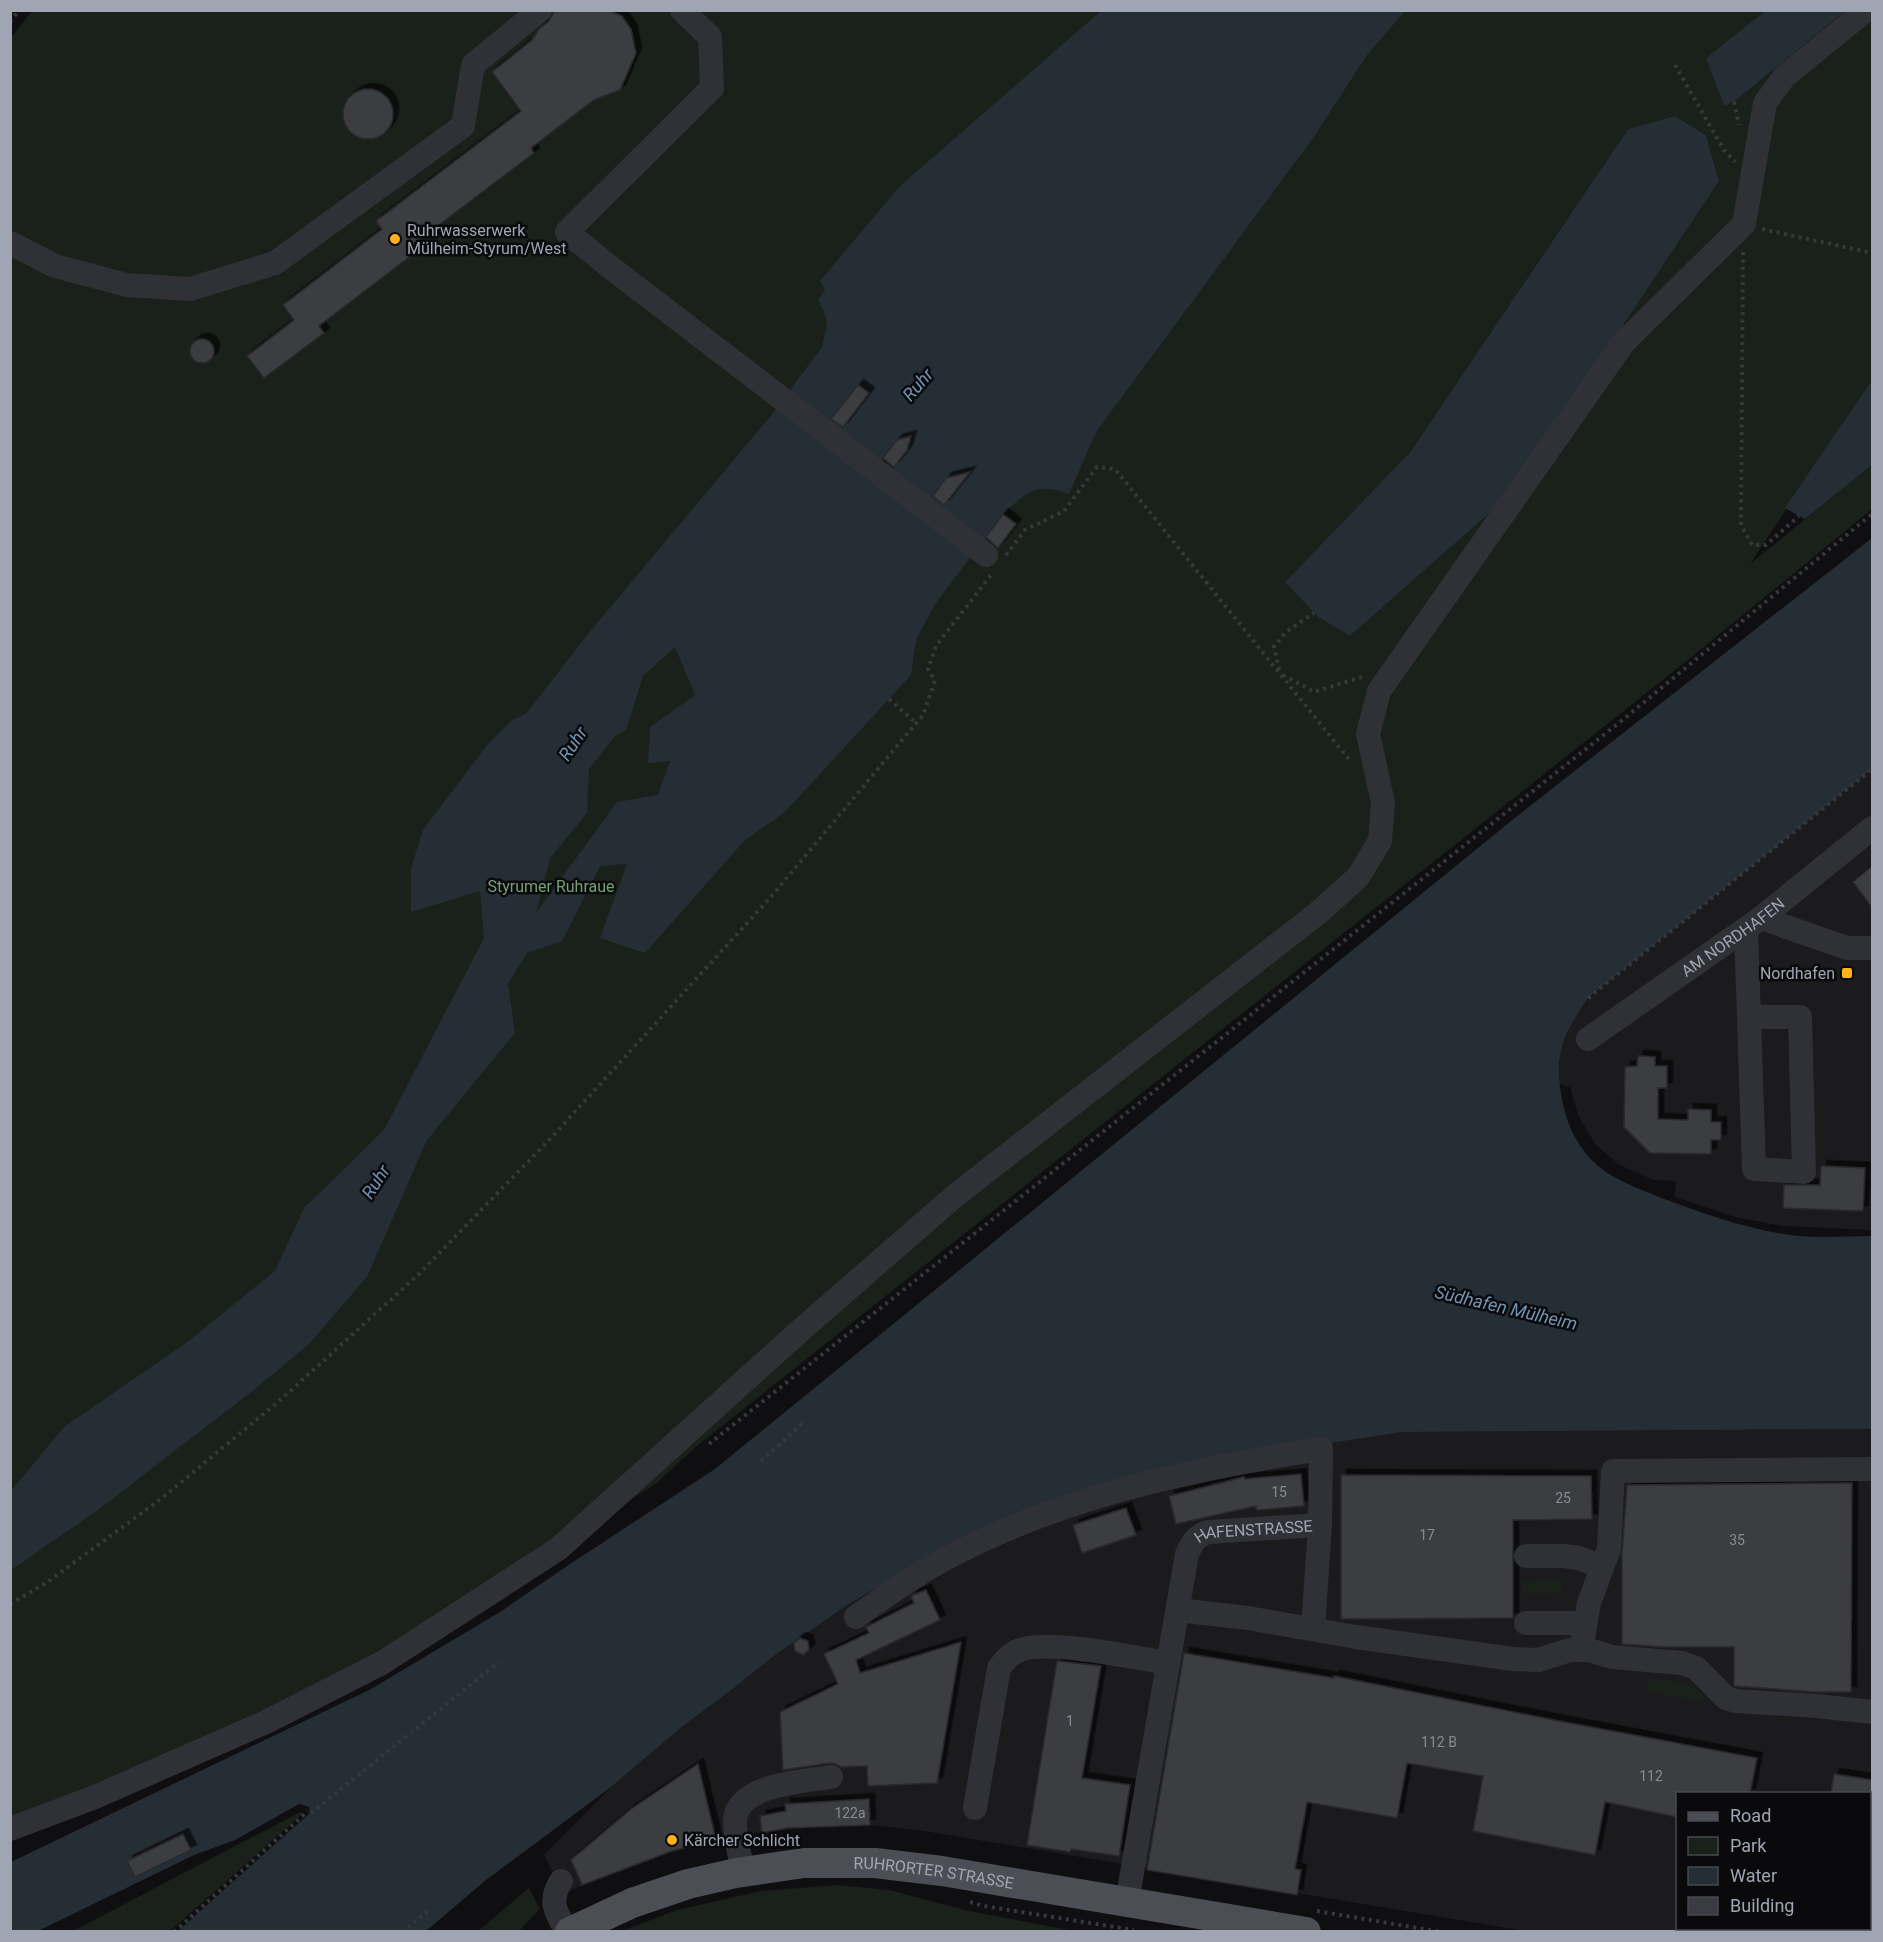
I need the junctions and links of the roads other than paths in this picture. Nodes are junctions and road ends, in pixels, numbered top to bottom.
1 (540, 10) edge
2 (682, 10) edge
3 (1866, 10) edge
4 (10, 243) edge
5 (996, 559) road end
6 (1872, 828) edge
7 (1753, 924) junction
8 (1872, 948) edge
9 (1749, 1017) junction
10 (1588, 1039) dead end
11 (1872, 1469) edge
12 (1320, 1525) junction
13 (1526, 1556) dead end
14 (1602, 1568) junction
15 (1178, 1610) junction
16 (856, 1617) dead end
17 (1526, 1623) dead end
18 (1585, 1623) junction
19 (1313, 1629) junction
20 (1581, 1650) junction
21 (1168, 1663) junction
22 (1872, 1712) edge
23 (831, 1777) dead end
24 (975, 1808) dead end
25 (10, 1829) edge
26 (743, 1872) junction
27 (561, 1881) dead end
28 (1124, 1916) junction
29 (569, 1932) edge
30 (1306, 1932) edge

1 - 4 street
2 - 5 street
3 - 25 street
6 - 7 street, AM NORDHAFEN
7 - 8 street
7 - 9 street
7 - 10 street, AM NORDHAFEN
9 - 9 street
11 - 14 street
12 - 15 street, HAFENSTRASSE
12 - 16 street
12 - 19 street, HAFENSTRASSE
13 - 14 street
14 - 18 street
15 - 19 street
15 - 21 street, HAFENSTRASSE
17 - 18 street
18 - 20 street
19 - 20 street
20 - 22 street
21 - 24 street
21 - 28 street, HAFENSTRASSE
23 - 26 street
26 - 28 main road, RUHRORTER STRASSE
26 - 29 main road, RUHRORTER STRASSE
27 - 29 street
28 - 30 main road, RUHRORTER STRASSE

